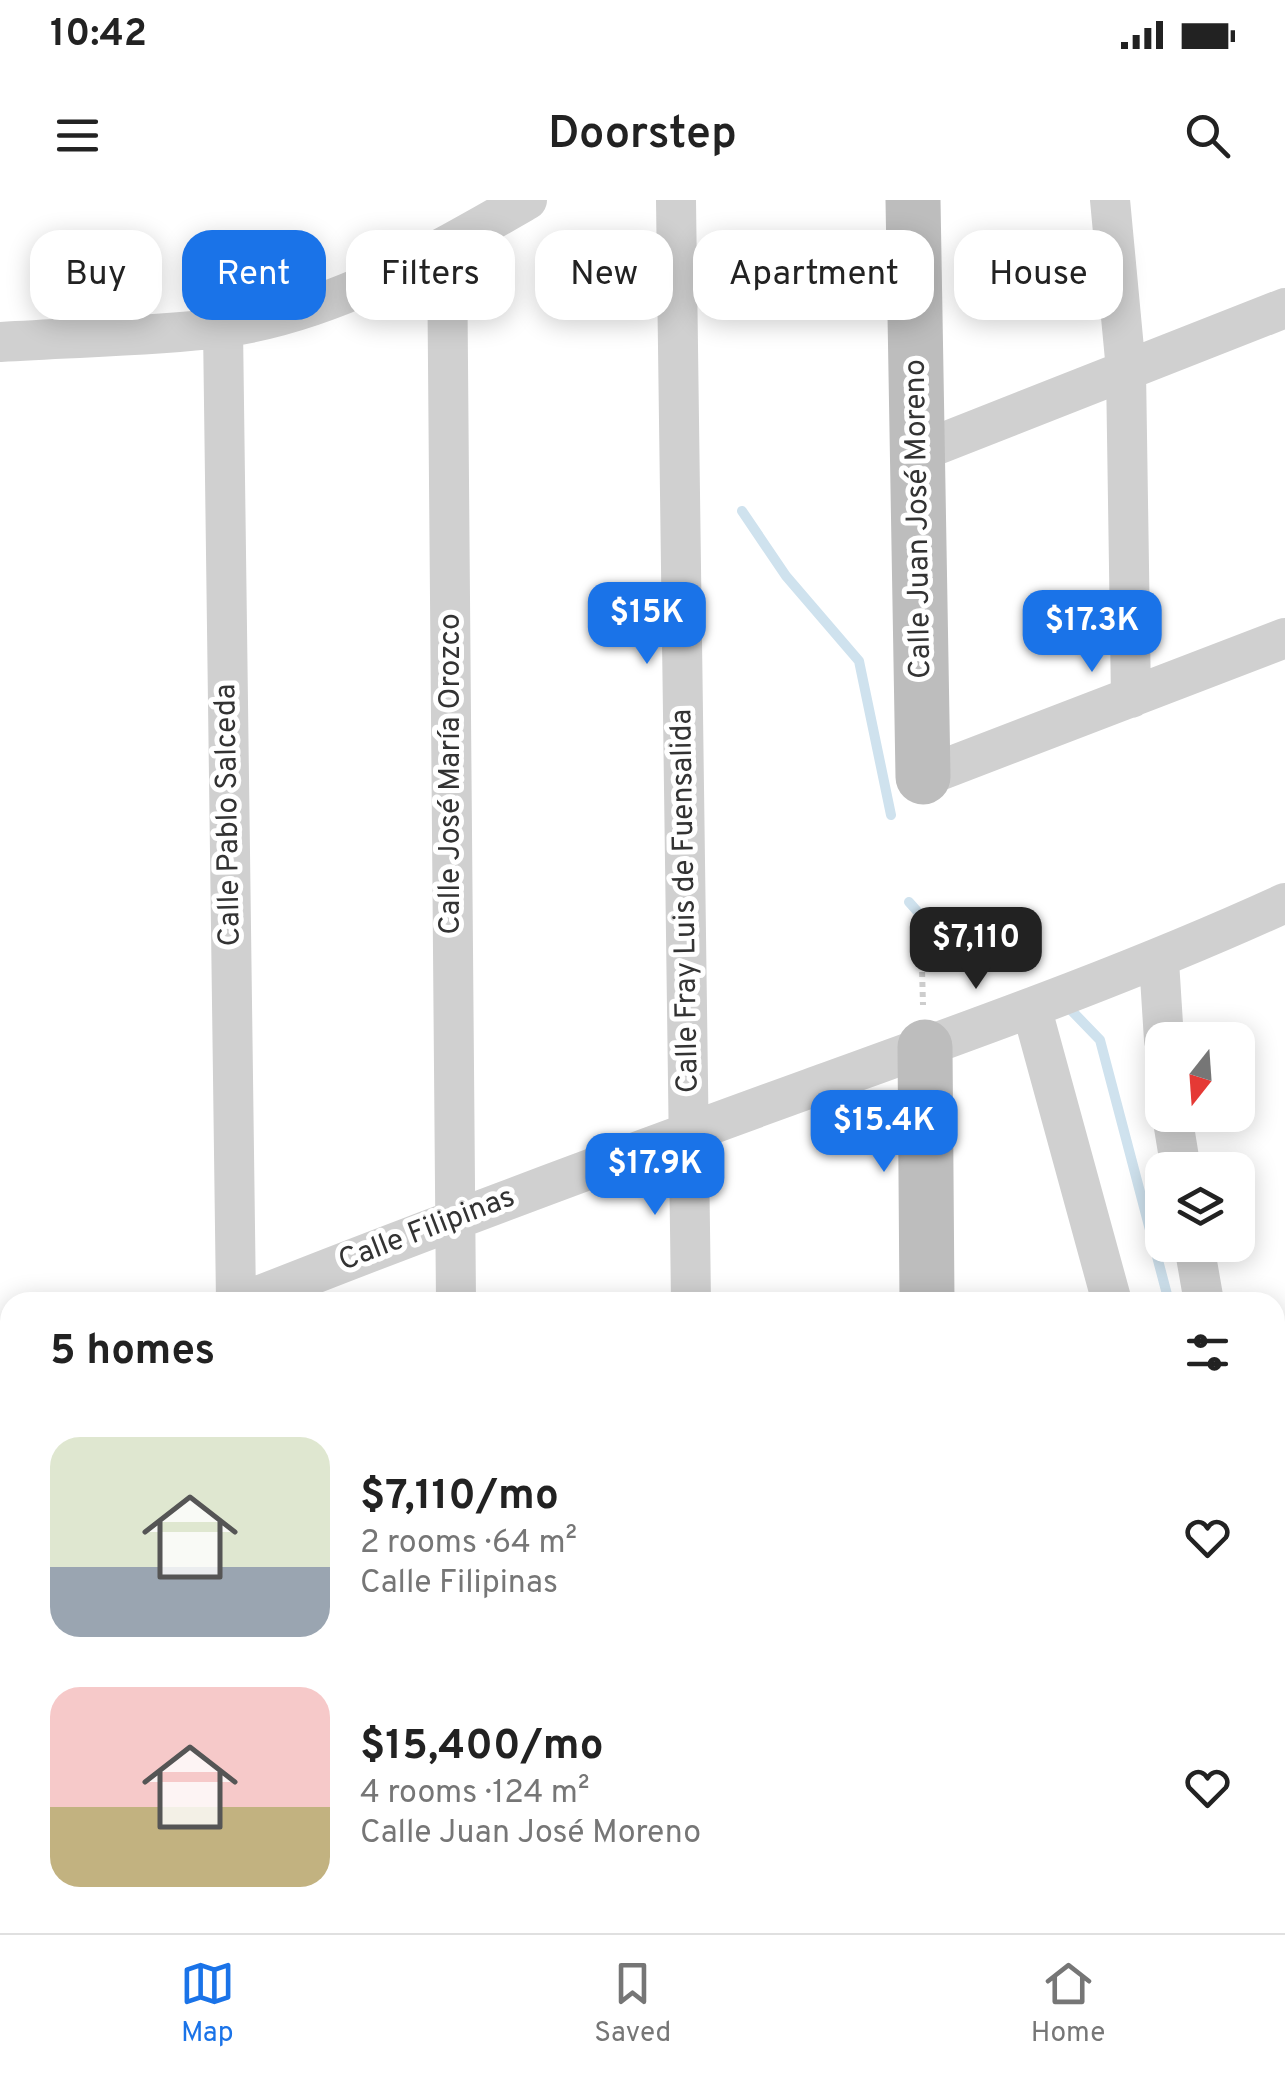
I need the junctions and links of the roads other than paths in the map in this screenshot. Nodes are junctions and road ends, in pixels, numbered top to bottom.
1 (527, 200) edge
2 (676, 200) edge
3 (913, 200) edge
4 (1110, 200) edge
5 (475, 230) edge
6 (346, 293) edge
7 (1285, 308) edge
8 (448, 320) edge
9 (223, 328) junction
10 (0, 342) edge
11 (1126, 370) junction
12 (919, 452) junction
13 (1285, 638) edge
14 (1131, 698) junction
15 (923, 777) joint
16 (1285, 903) edge
17 (1159, 961) junction
18 (1032, 1010) junction
19 (1163, 1022) edge
20 (925, 1047) junction
21 (689, 1132) junction
22 (454, 1218) junction
23 (1197, 1262) edge
24 (240, 1292) edge
25 (265, 1292) edge
26 (456, 1292) edge
27 (691, 1292) edge
28 (927, 1292) edge
29 (1109, 1292) edge
30 (1202, 1292) edge
31 (0, 1389) edge
32 (0, 1410) edge

1 - 5 street
2 - 21 street, Calle Fray Luis de Fuensalida
3 - 12 street, Calle Juan José Moreno
4 - 11 street
6 - 9 street
7 - 11 street
8 - 22 street, Calle José María Orozco
9 - 10 street
9 - 24 street, Calle Pablo Salceda
11 - 12 street
11 - 14 street
12 - 15 street, Calle Juan José Moreno
13 - 14 street
14 - 15 street
16 - 17 street, Calle Filipinas
17 - 18 street, Calle Filipinas
17 - 19 street
18 - 20 street, Calle Filipinas
18 - 29 street
20 - 21 street, Calle Filipinas
20 - 28 street
21 - 22 street, Calle Filipinas
21 - 27 street, Calle Fray Luis de Fuensalida
22 - 25 street, Calle Filipinas
22 - 26 street, Calle José María Orozco
23 - 30 street
31 - 32 street

